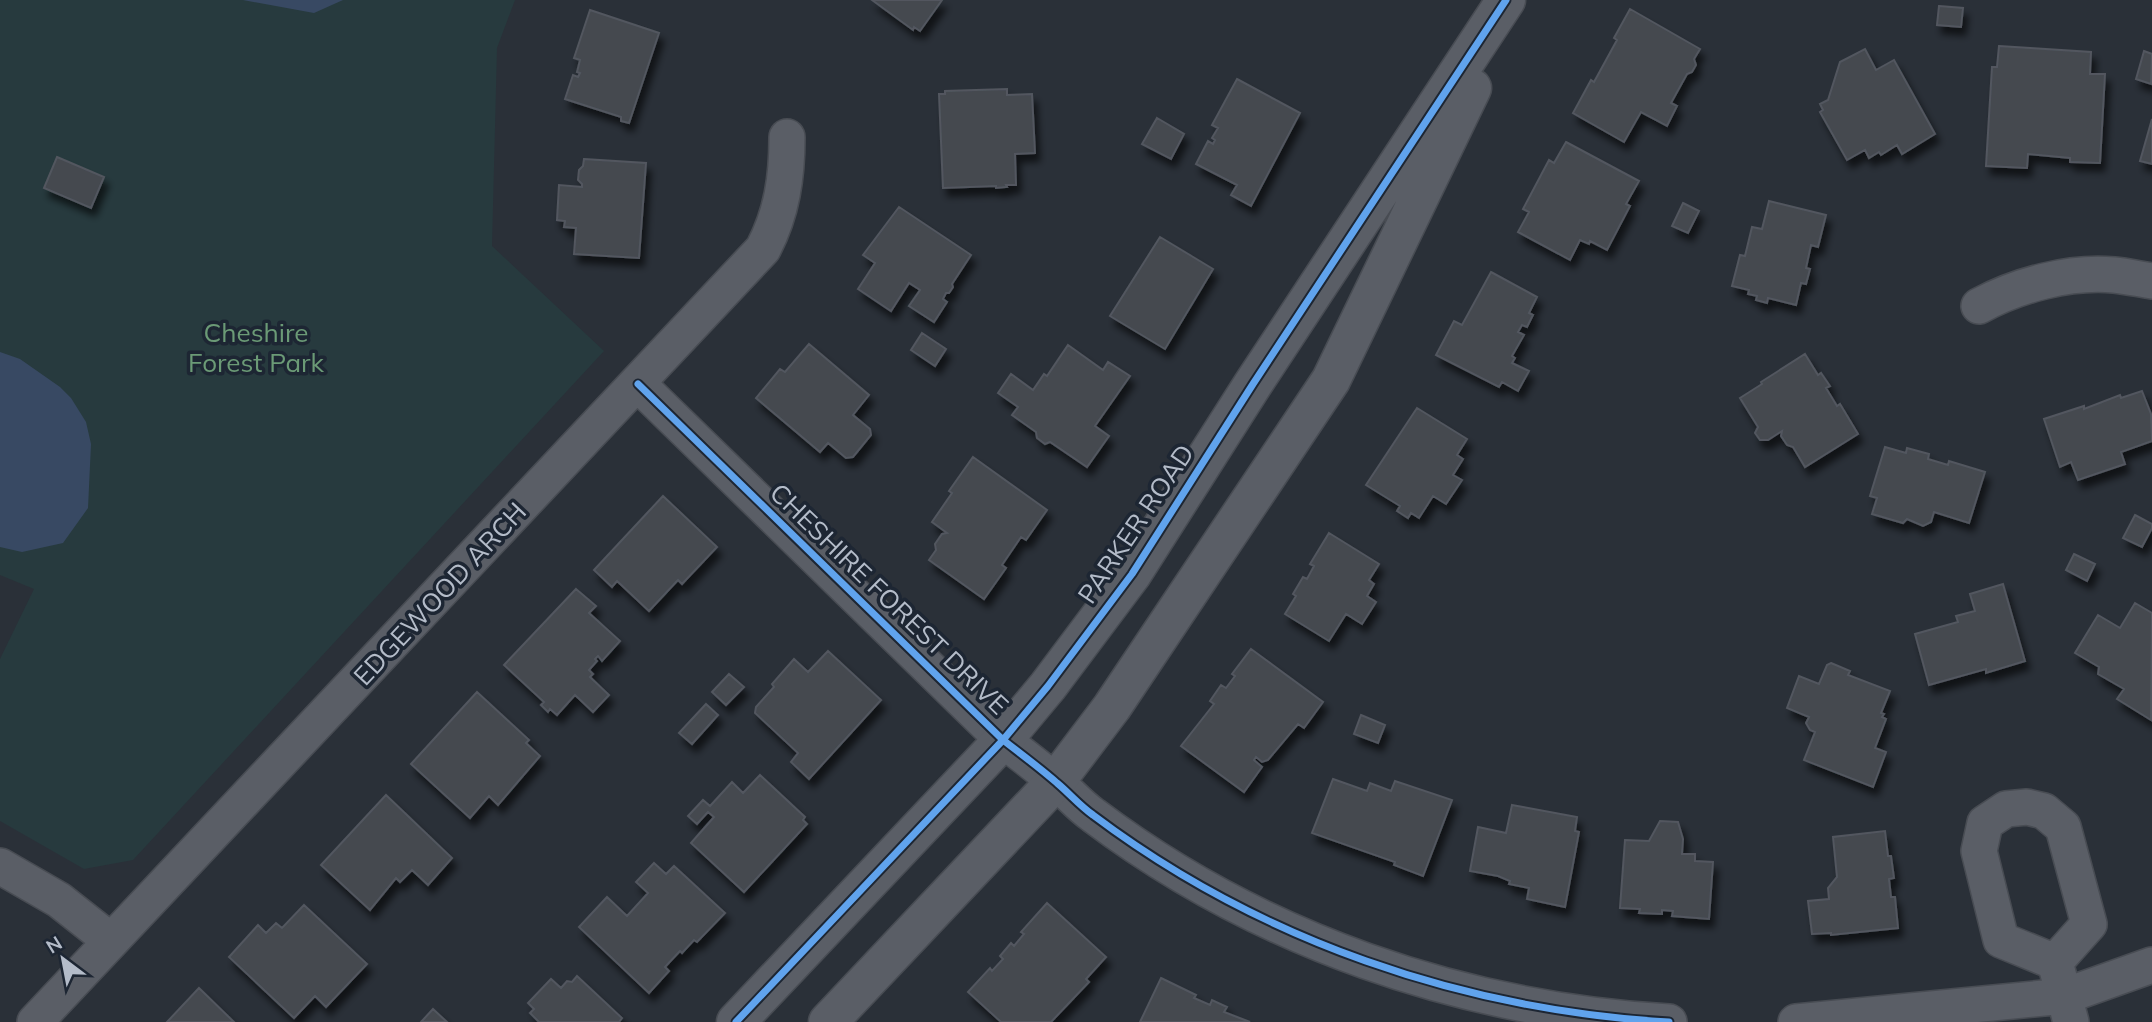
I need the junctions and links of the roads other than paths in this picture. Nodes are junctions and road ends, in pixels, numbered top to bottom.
1 (1506, 0) edge
2 (1515, 0) edge
3 (787, 137) dead end
4 (2152, 281) edge
5 (1979, 306) dead end
6 (638, 384) junction
7 (1003, 740) junction
8 (1056, 781) junction
9 (0, 866) edge
10 (111, 941) junction
11 (2055, 962) dead end
12 (2152, 965) edge
13 (2068, 1009) edge
14 (1515, 1012) edge
15 (35, 1022) edge
16 (736, 1022) edge
17 (828, 1022) edge
18 (1669, 1022) edge
19 (1796, 1022) edge

1 - 7 street, PARKER ROAD
2 - 8 street
3 - 6 street, EDGEWOOD ARCH
4 - 5 street
6 - 7 street, CHESHIRE FOREST DRIVE
6 - 10 street, EDGEWOOD ARCH
7 - 8 street, CHESHIRE FOREST DRIVE
7 - 16 street, PARKER ROAD
8 - 14 street, CHESHIRE FOREST DRIVE
8 - 17 street
9 - 10 street
10 - 15 street, EDGEWOOD ARCH
11 - 13 street
12 - 13 street
13 - 19 street
14 - 18 street, CHESHIRE FOREST DRIVE

